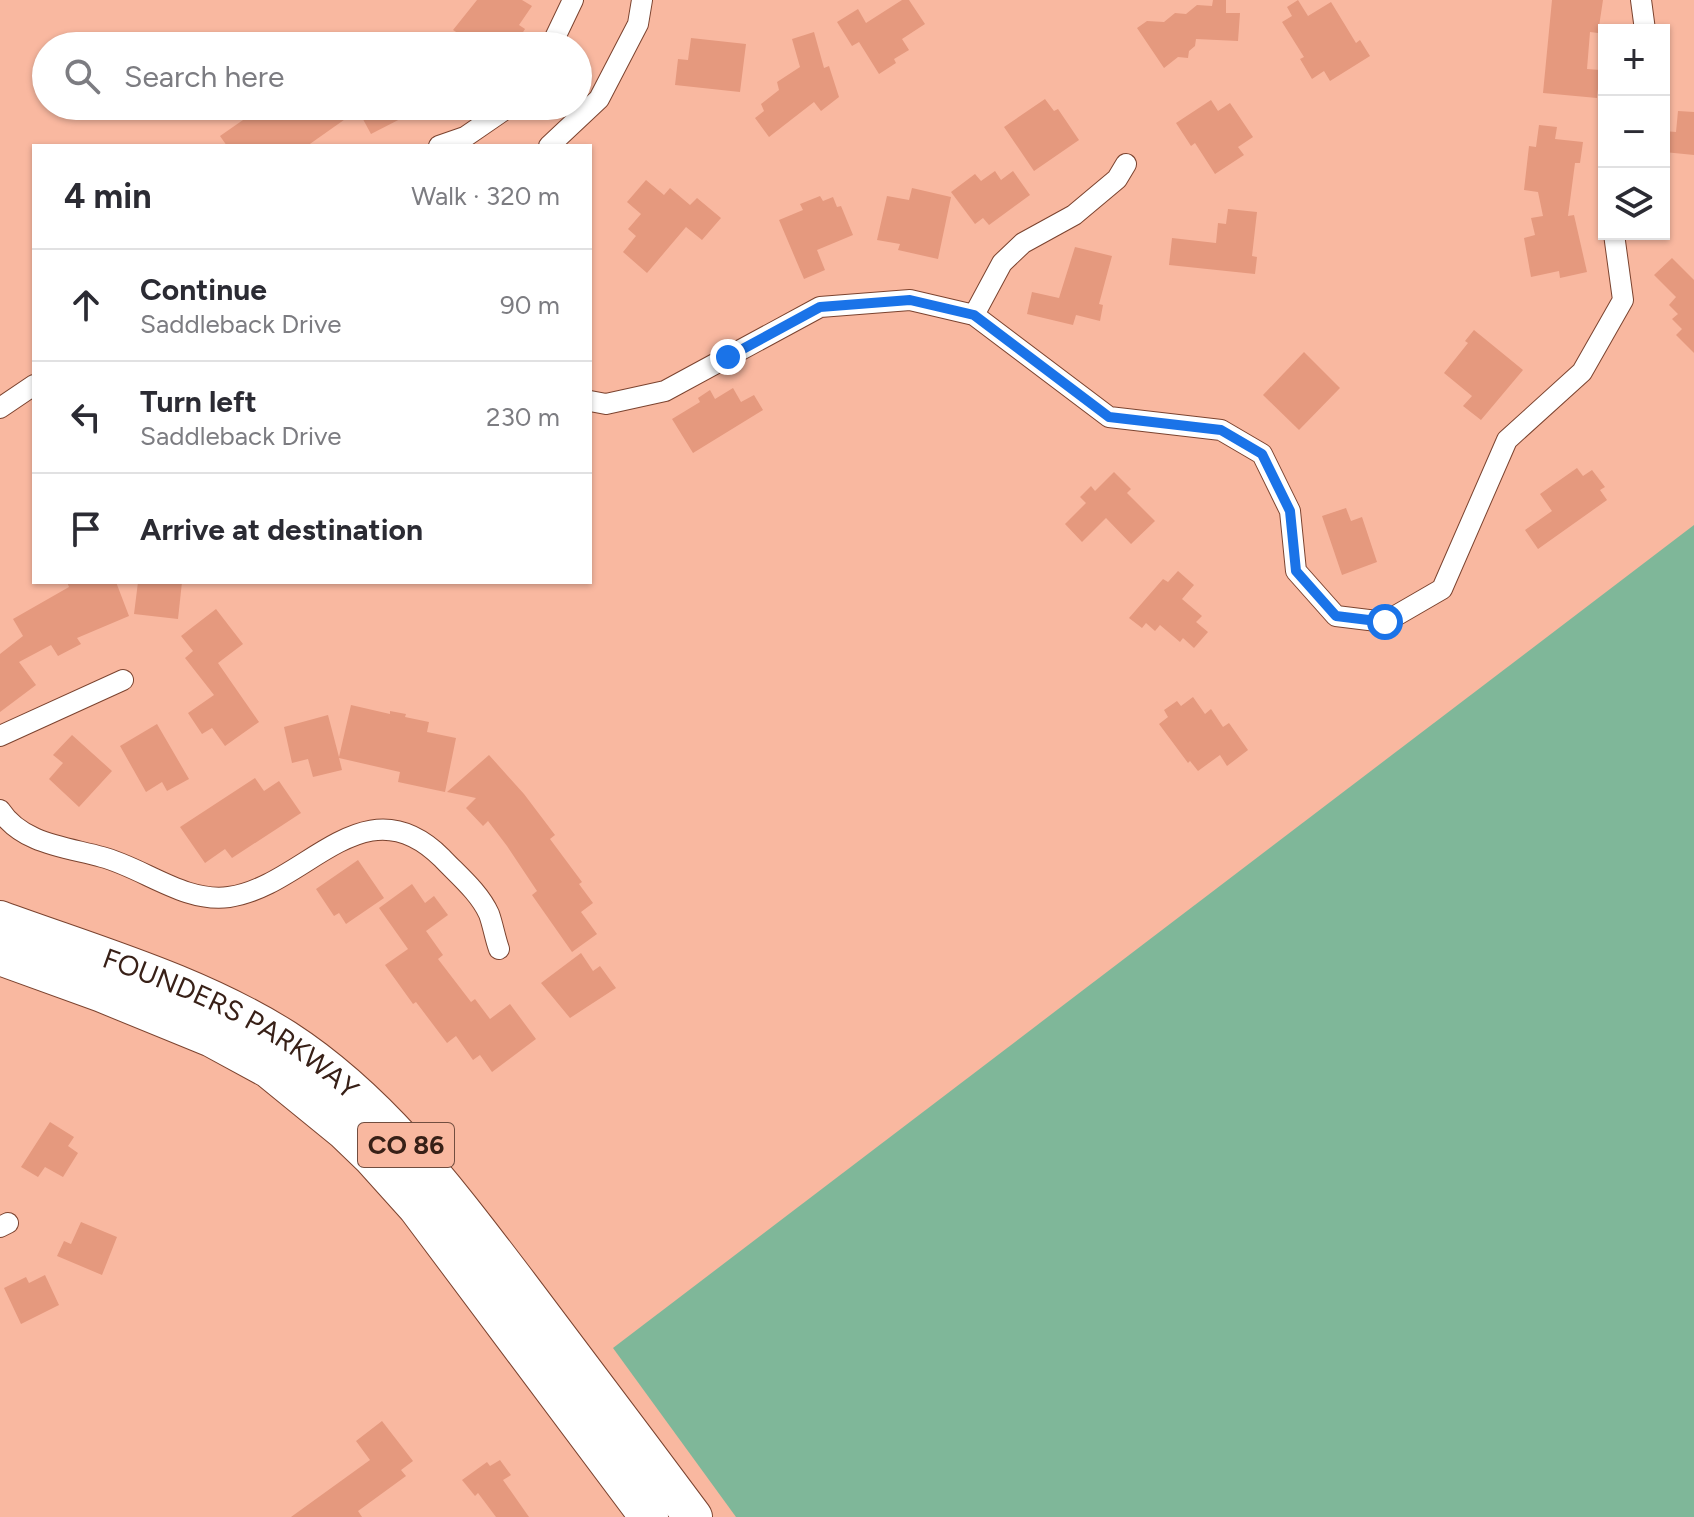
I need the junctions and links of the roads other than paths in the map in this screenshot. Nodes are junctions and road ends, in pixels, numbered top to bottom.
1 (573, 0) edge
2 (642, 0) edge
3 (1641, 0) edge
4 (1644, 24) edge
5 (558, 32) edge
6 (592, 106) edge
7 (490, 120) edge
8 (577, 120) edge
9 (445, 144) edge
10 (551, 144) edge
11 (1126, 164) dead end
12 (1615, 240) edge
13 (974, 315) junction
14 (32, 386) edge
15 (592, 401) edge
16 (0, 408) edge
17 (123, 680) dead end
18 (0, 736) edge
19 (0, 810) edge
20 (0, 920) edge
21 (499, 949) dead end
22 (0, 956) edge
23 (649, 1517) edge
24 (693, 1517) edge

1 - 5 street
2 - 6 street
3 - 4 street
7 - 9 street
8 - 10 street
11 - 13 street
12 - 13 street
13 - 15 street
14 - 16 street
17 - 18 street
19 - 21 street
20 - 24 highway, FOUNDERS PARKWAY / CO 86
22 - 23 highway, FOUNDERS PARKWAY / CO 86

